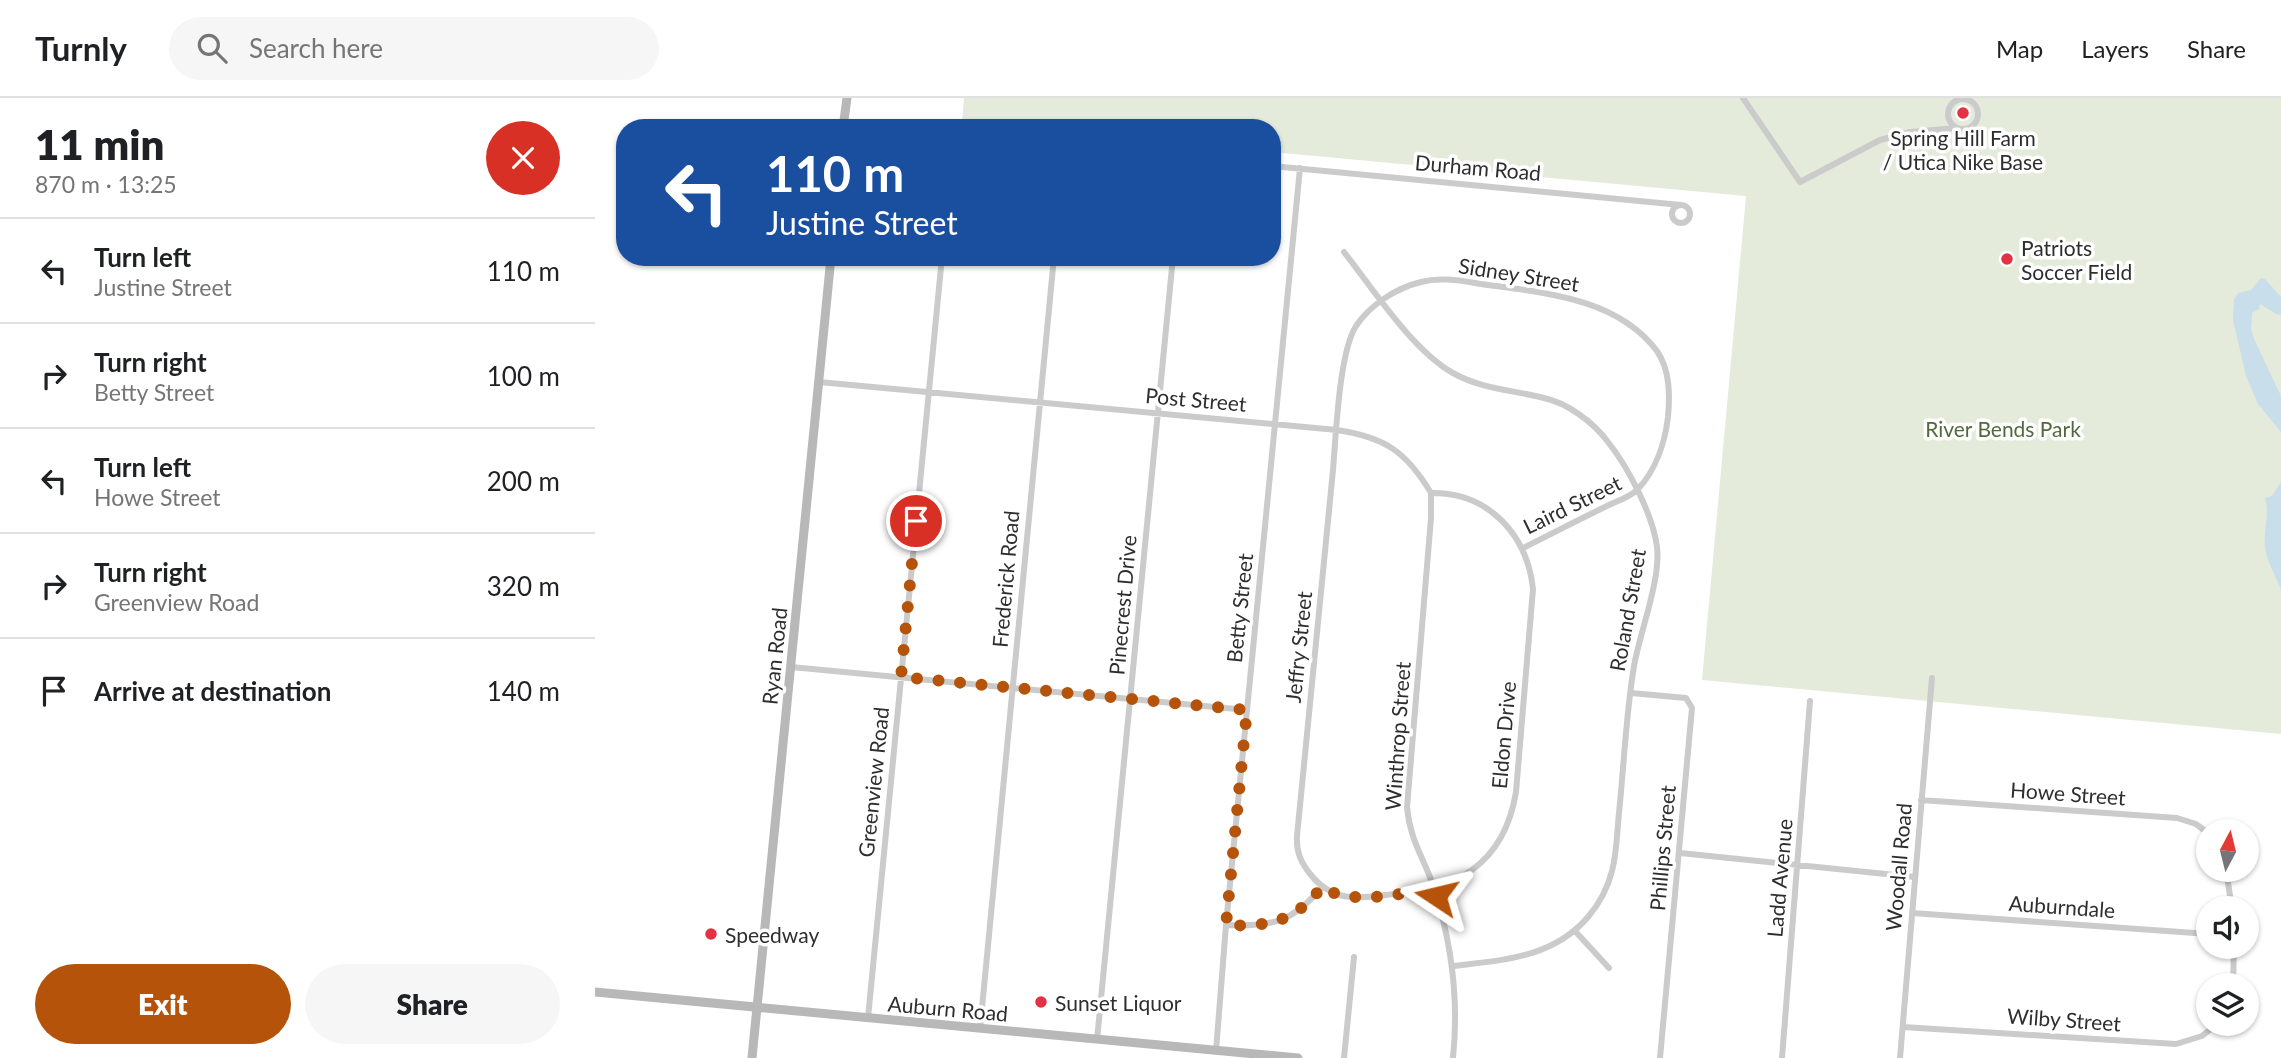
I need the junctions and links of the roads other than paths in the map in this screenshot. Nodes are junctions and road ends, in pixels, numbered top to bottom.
1 (847, 98) edge
2 (1743, 98) edge
3 (1966, 99) edge
4 (1975, 101) edge
5 (845, 119) edge
6 (1949, 120) junction
7 (1973, 125) junction
8 (1957, 128) junction
9 (1945, 129) junction
10 (1980, 135) dead end
11 (1281, 167) edge
12 (1300, 168) junction
13 (1666, 204) junction
14 (1681, 205) junction
15 (1672, 217) junction
16 (1344, 252) dead end
17 (830, 266) edge
18 (941, 266) edge
19 (1053, 266) edge
20 (1172, 266) edge
21 (1382, 300) junction
22 (819, 382) junction
23 (929, 391) junction
24 (1039, 402) junction
25 (1158, 413) junction
26 (1275, 424) junction
27 (1337, 430) junction
28 (1637, 491) junction
29 (1431, 493) junction
30 (1523, 548) junction
31 (791, 667) junction
32 (901, 677) junction
33 (1932, 678) dead end
34 (1012, 688) junction
35 (1631, 693) junction
36 (1131, 699) junction
37 (1809, 701) dead end
38 (1247, 710) junction
39 (1921, 800) junction
40 (2196, 824) edge
41 (1680, 853) junction
42 (1798, 864) junction
43 (1915, 877) junction
44 (1322, 887) junction
45 (1434, 887) junction
46 (1912, 913) junction
47 (1226, 925) junction
48 (1575, 930) junction
49 (2196, 933) edge
50 (1354, 957) dead end
51 (1453, 966) junction
52 (1609, 968) dead end
53 (595, 992) edge
54 (757, 1009) junction
55 (868, 1018) junction
56 (1903, 1027) junction
57 (980, 1029) junction
58 (2202, 1036) edge
59 (1097, 1040) junction
60 (1216, 1051) junction
61 (752, 1058) edge
62 (1298, 1058) edge
63 (1344, 1058) edge
64 (1453, 1058) edge
65 (1660, 1058) edge
66 (1782, 1058) edge
67 (1900, 1058) edge

1 - 5 street
2 - 9 street
3 - 4 street
3 - 6 street
4 - 7 street
6 - 8 street
6 - 9 street
7 - 8 street
7 - 10 street
8 - 9 street
11 - 12 street, Durham Road
12 - 13 street, Durham Road
12 - 26 street, Betty Street
13 - 14 street, Durham Road
13 - 15 street
14 - 15 street
14 - 15 street
16 - 21 street, Roland Street
17 - 22 street, Ryan Road
18 - 23 street, Greenview Road
19 - 24 street, Frederick Road
20 - 25 street, Pinecrest Drive
21 - 27 street, Jeffry Street
21 - 28 street, Roland Street
21 - 28 street, Sidney Street
22 - 23 street, Post Street
22 - 31 street, Ryan Road
23 - 24 street, Post Street
23 - 32 street, Greenview Road
24 - 25 street, Post Street
24 - 34 street, Frederick Road
25 - 26 street, Post Street
25 - 36 street, Pinecrest Drive
26 - 27 street, Post Street
26 - 38 street, Betty Street
27 - 29 street, Post Street
27 - 44 street, Jeffry Street
28 - 30 street, Laird Street
28 - 35 street, Roland Street
29 - 30 street
29 - 45 street, Winthrop Street
30 - 45 street, Eldon Drive
31 - 32 street
31 - 54 street, Ryan Road
32 - 34 street
32 - 55 street, Greenview Road
33 - 39 street, Woodall Road
34 - 36 street
34 - 57 street, Frederick Road
35 - 41 street, Phillips Street
35 - 48 street, Roland Street
36 - 38 street
36 - 59 street, Pinecrest Drive
37 - 42 street, Ladd Avenue
38 - 47 street, Betty Street
39 - 40 street, Howe Street
39 - 43 street, Woodall Road
41 - 42 street
41 - 65 street, Phillips Street
42 - 43 street
42 - 66 street, Ladd Avenue
43 - 46 street, Woodall Road
44 - 45 street
44 - 47 street
45 - 51 street, Winthrop Street
46 - 49 street, Auburndale
46 - 56 street, Woodall Road
47 - 60 street, Betty Street
48 - 51 street, Roland Street
48 - 52 street
50 - 63 street
51 - 64 street, Winthrop Street
53 - 54 street, Auburn Road
54 - 55 street, Auburn Road
54 - 61 street, Ryan Road
55 - 57 street, Auburn Road
56 - 58 street, Wilby Street
56 - 67 street, Woodall Road
57 - 59 street, Auburn Road
59 - 60 street, Auburn Road
60 - 62 street, Auburn Road

